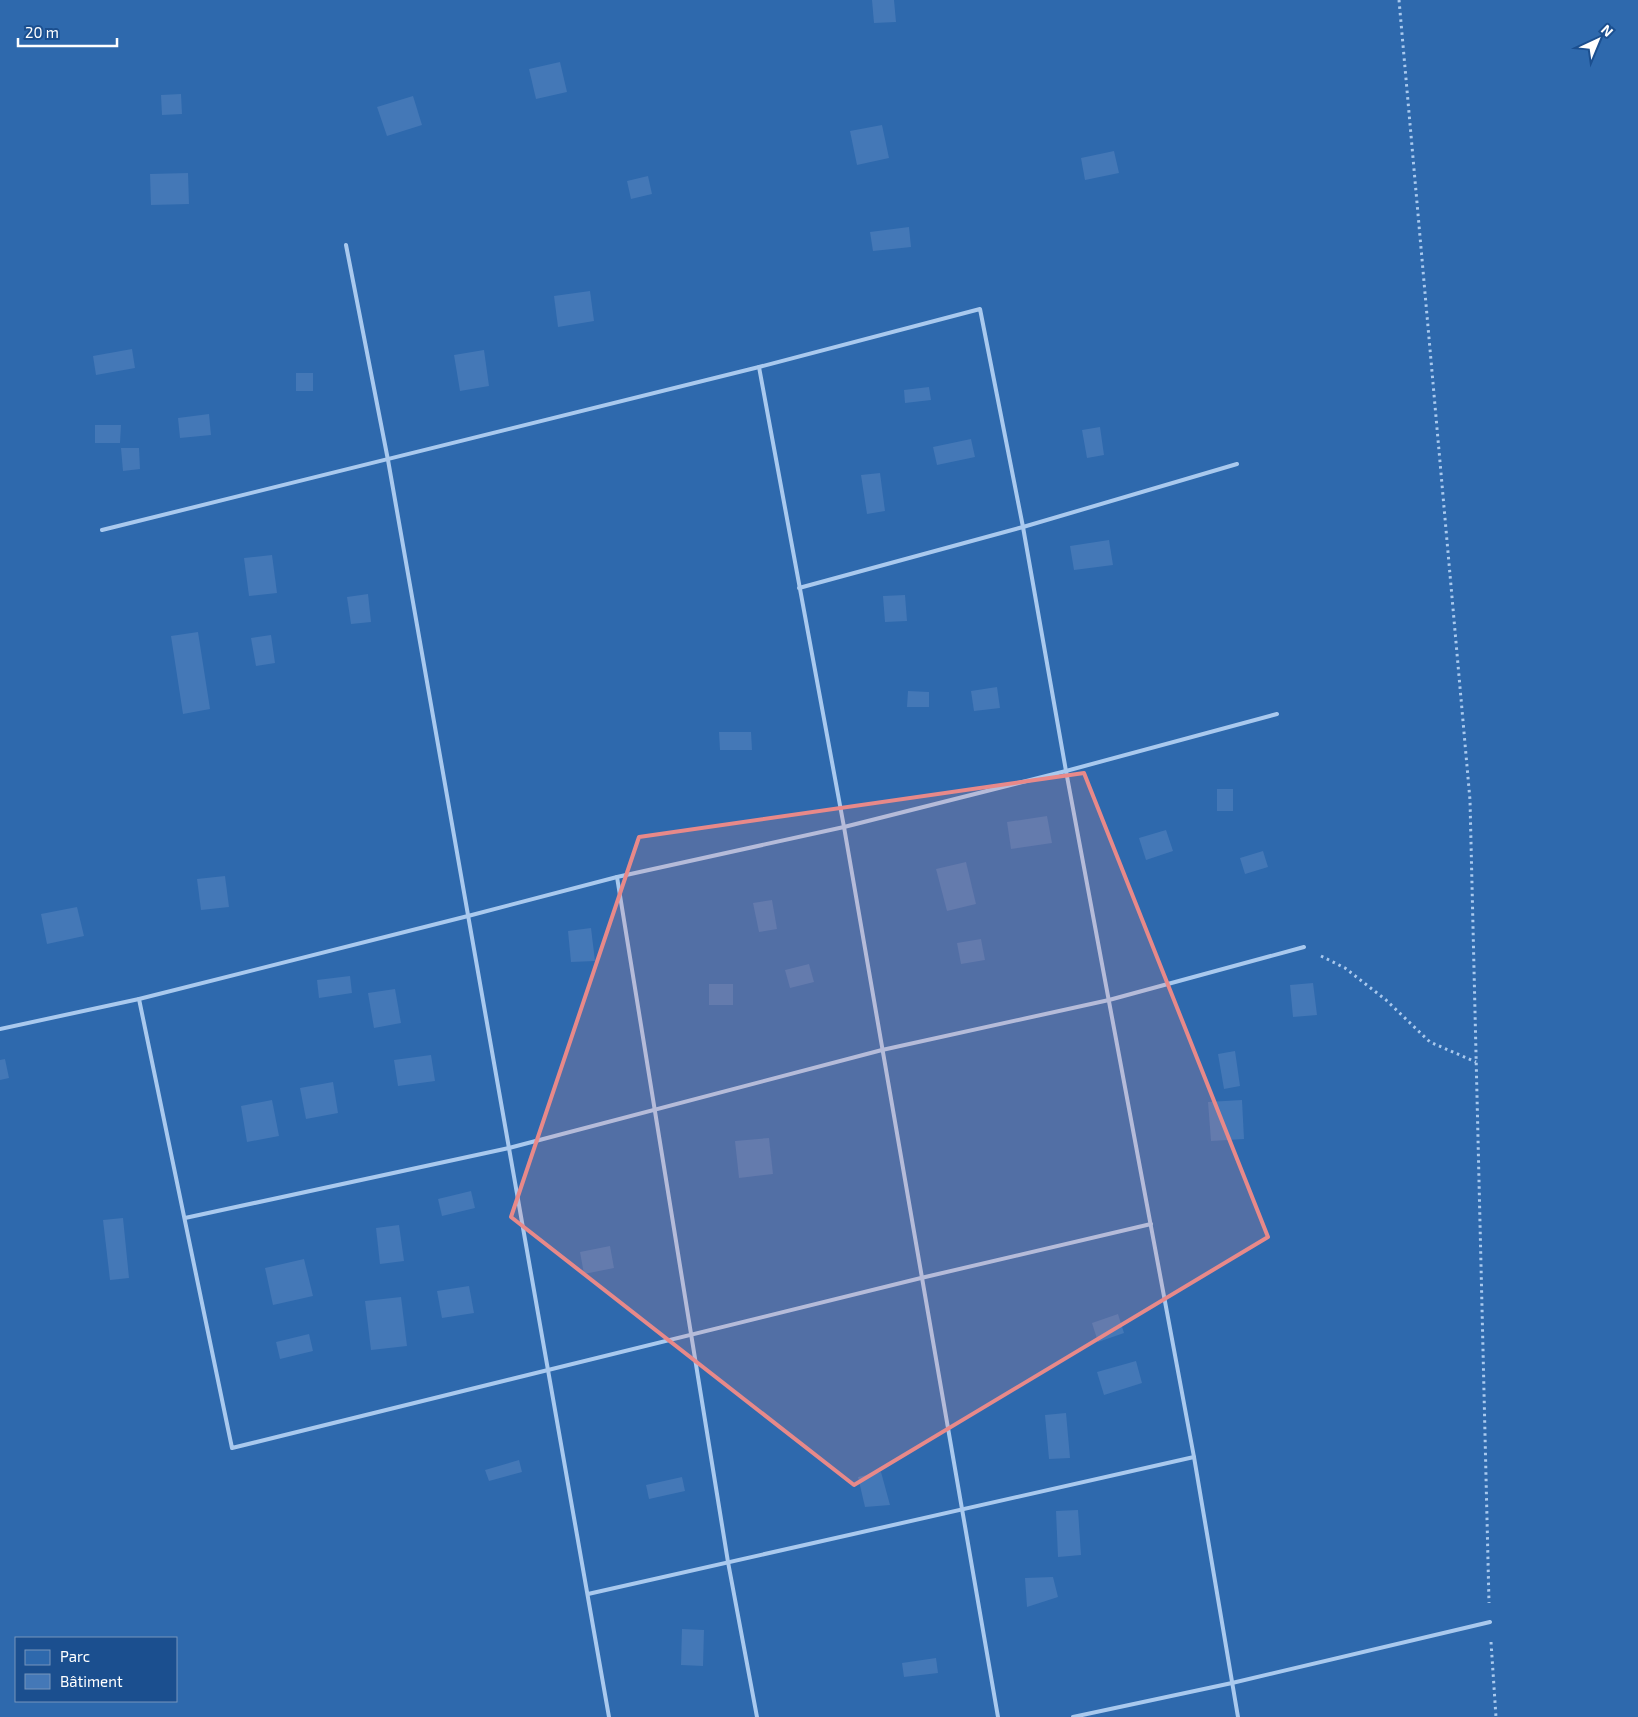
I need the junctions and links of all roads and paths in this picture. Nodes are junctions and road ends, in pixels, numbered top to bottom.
1 (1398, 0) edge
2 (346, 245) dead end
3 (759, 367) junction
4 (388, 460) junction
5 (1237, 464) dead end
6 (1023, 527) junction
7 (102, 530) dead end
8 (799, 588) junction
9 (1277, 714) dead end
10 (1066, 771) junction
11 (844, 827) junction
12 (617, 877) junction
13 (468, 916) junction
14 (1304, 947) joint
15 (140, 999) junction
16 (1109, 1000) junction
17 (0, 1029) edge
18 (882, 1050) junction
19 (1476, 1062) junction
20 (654, 1110) junction
21 (509, 1148) junction
22 (185, 1218) junction
23 (1151, 1224) junction
24 (921, 1278) junction
25 (691, 1335) junction
26 (548, 1370) junction
27 (1194, 1457) junction
28 (961, 1510) junction
29 (728, 1562) junction
30 (588, 1594) junction
31 (1490, 1622) junction
32 (1232, 1683) junction
33 (610, 1717) edge
34 (757, 1717) edge
35 (998, 1717) edge
36 (1073, 1717) edge
37 (1238, 1717) edge
38 (1496, 1717) edge

1 - 19 path
2 - 4 lane
3 - 4 lane
3 - 6 lane
3 - 8 lane
4 - 7 lane
4 - 13 lane
5 - 6 lane
6 - 8 lane
6 - 10 lane
8 - 11 lane
9 - 10 lane
10 - 11 lane
10 - 16 lane
11 - 12 lane
11 - 18 lane
12 - 13 lane
12 - 20 lane
13 - 15 lane
13 - 21 lane
14 - 16 lane
14 - 19 path
15 - 17 lane
15 - 22 lane
16 - 18 lane
16 - 23 lane
18 - 20 lane
18 - 24 lane
19 - 31 path
20 - 21 lane
20 - 25 lane
21 - 22 lane
21 - 26 lane
22 - 26 lane
23 - 24 lane
23 - 27 lane
24 - 25 lane
24 - 28 lane
25 - 26 lane
25 - 29 lane
26 - 30 lane
27 - 28 lane
27 - 32 lane
28 - 29 lane
28 - 35 lane
29 - 30 lane
29 - 34 lane
30 - 33 lane
31 - 32 lane
31 - 38 path
32 - 36 lane
32 - 37 lane

